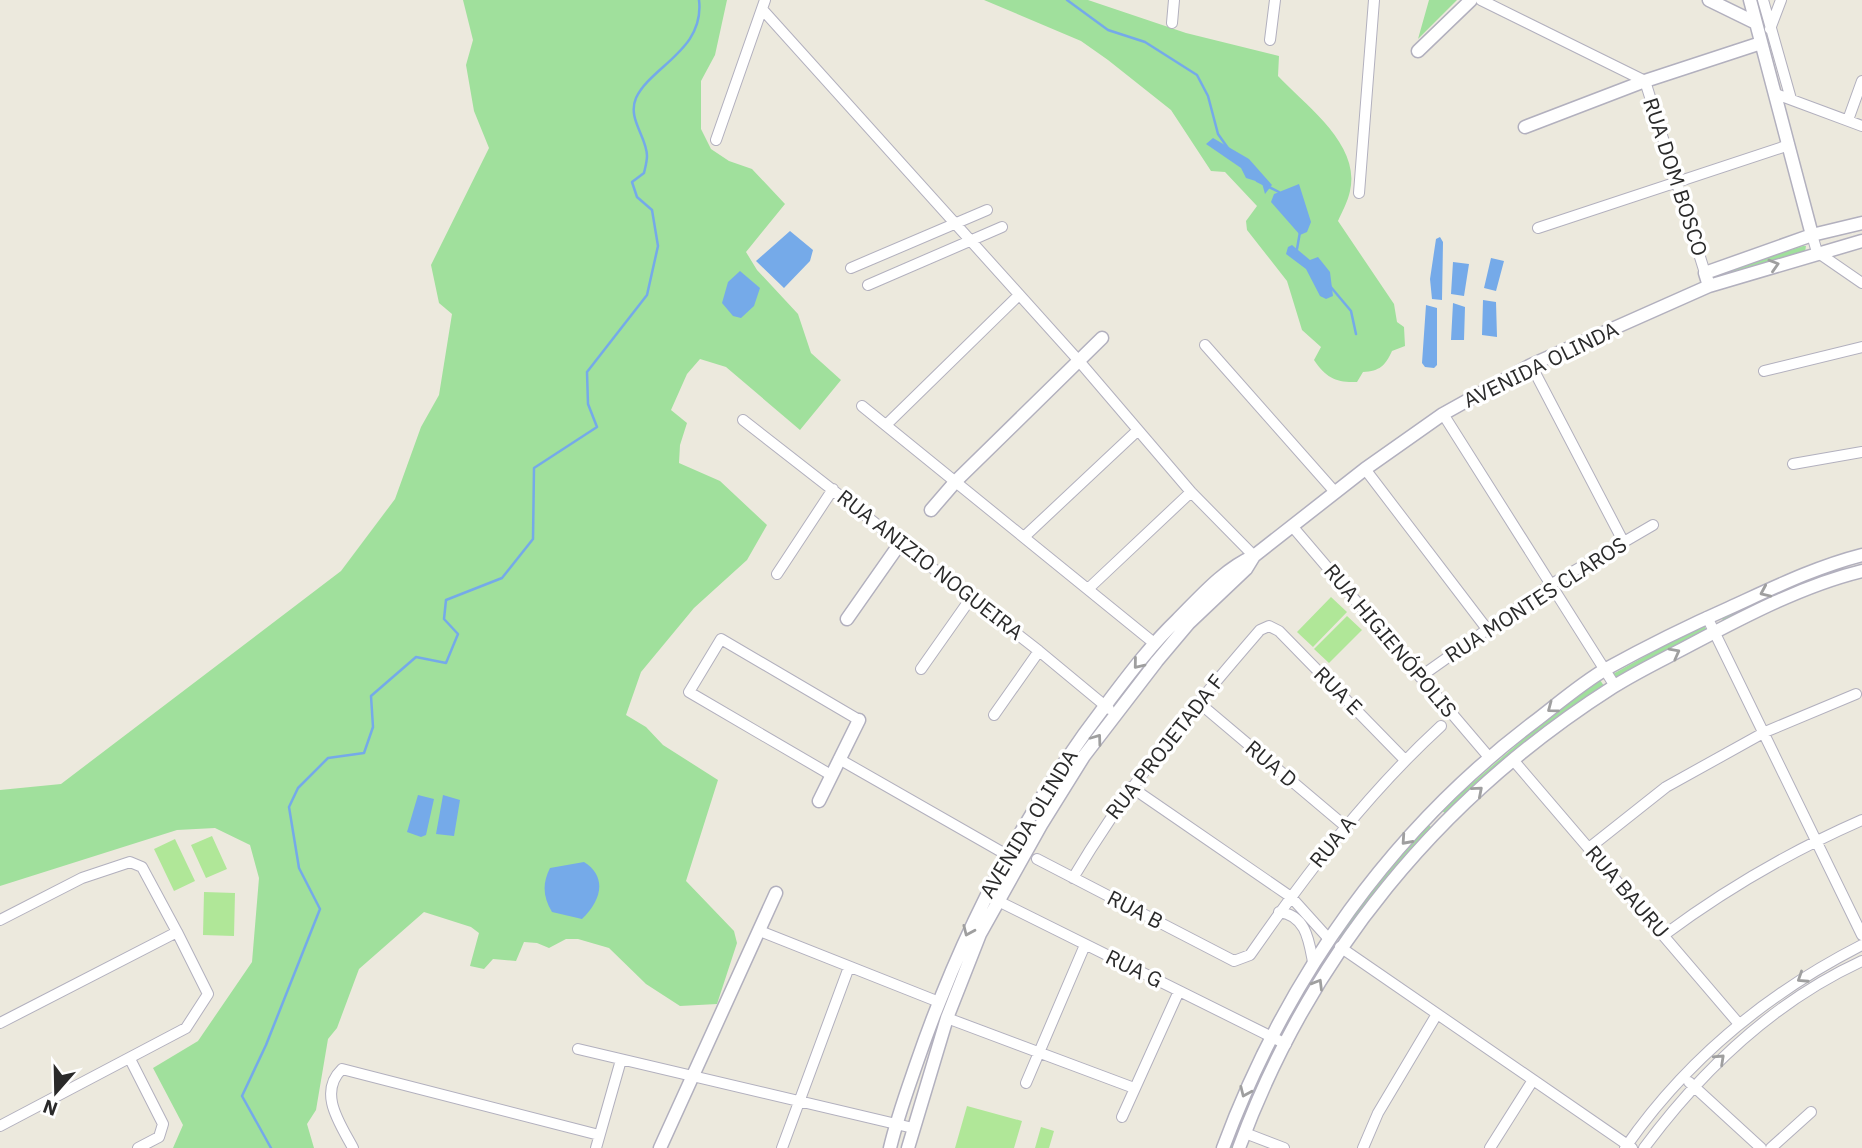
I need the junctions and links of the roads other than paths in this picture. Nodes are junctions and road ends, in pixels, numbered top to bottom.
1 (1174, 0) edge
2 (1275, 0) edge
3 (1374, 0) edge
4 (1471, 0) edge
5 (1481, 0) edge
6 (1709, 0) edge
7 (1750, 0) edge
8 (1763, 0) edge
9 (1781, 0) edge
10 (763, 4) edge
11 (1172, 23) dead end
12 (1756, 23) junction
13 (1770, 29) junction
14 (1270, 40) dead end
15 (1761, 43) junction
16 (1418, 51) dead end
17 (1862, 81) edge
18 (1645, 82) junction
19 (1776, 94) junction
20 (1791, 99) junction
21 (1847, 121) junction
22 (1862, 126) edge
23 (1525, 127) dead end
24 (716, 140) dead end
25 (1789, 145) junction
26 (1677, 182) junction
27 (1359, 193) dead end
28 (987, 210) dead end
29 (955, 223) junction
30 (1862, 223) edge
31 (1002, 227) dead end
32 (1538, 228) dead end
33 (1812, 235) junction
34 (970, 240) junction
35 (1862, 241) edge
36 (1817, 252) junction
37 (851, 268) dead end
38 (1705, 273) junction
39 (1862, 283) edge
40 (867, 285) dead end
41 (1709, 286) junction
42 (1019, 295) junction
43 (1102, 338) dead end
44 (1205, 345) dead end
45 (1862, 347) edge
46 (1079, 360) junction
47 (1531, 365) junction
48 (1764, 371) dead end
49 (862, 406) dead end
50 (1443, 414) junction
51 (743, 420) dead end
52 (887, 424) junction
53 (1137, 431) junction
54 (1862, 452) edge
55 (1793, 464) dead end
56 (1365, 469) junction
57 (956, 481) junction
58 (833, 489) junction
59 (1191, 492) junction
60 (1335, 492) junction
61 (932, 510) dead end
62 (1653, 525) dead end
63 (1292, 526) junction
64 (1024, 537) junction
65 (1623, 541) junction
66 (901, 542) junction
67 (1862, 555) edge
68 (1254, 556) junction
69 (1862, 571) edge
70 (777, 574) dead end
71 (1550, 585) junction
72 (1088, 589) junction
73 (971, 598) junction
74 (1707, 617) junction
75 (847, 619) dead end
76 (1269, 626) joint
77 (1487, 629) junction
78 (1715, 632) junction
79 (1159, 647) junction
80 (1039, 651) junction
81 (921, 669) dead end
82 (1605, 670) junction
83 (1420, 677) junction
84 (1615, 685) junction
85 (1856, 695) dead end
86 (1198, 702) junction
87 (1110, 710) junction
88 (994, 715) dead end
89 (859, 720) joint
90 (1441, 726) dead end
91 (1765, 732) junction
92 (1488, 756) junction
93 (839, 759) junction
94 (1404, 759) junction
95 (1514, 761) junction
96 (831, 775) junction
97 (1131, 788) junction
98 (819, 801) dead end
99 (1432, 811) junction
100 (1862, 820) edge
101 (1035, 822) junction
102 (1444, 823) junction
103 (1345, 826) junction
104 (1815, 840) junction
105 (1589, 848) junction
106 (1007, 855) junction
107 (1037, 859) dead end
108 (1073, 878) junction
109 (776, 893) dead end
110 (985, 894) junction
111 (1291, 897) junction
112 (997, 901) junction
113 (1279, 912) junction
114 (0, 919) edge
115 (760, 931) junction
116 (177, 932) junction
117 (1323, 934) junction
118 (1862, 935) edge
119 (1664, 936) junction
120 (1309, 939) junction
121 (1085, 945) junction
122 (1862, 945) edge
123 (1340, 947) junction
124 (1234, 961) joint
125 (1862, 961) edge
126 (1312, 962) junction
127 (1824, 964) junction
128 (849, 967) junction
129 (1831, 976) junction
130 (1179, 991) junction
131 (939, 1002) junction
132 (1437, 1014) junction
133 (947, 1018) junction
134 (0, 1023) edge
135 (1739, 1024) junction
136 (1272, 1037) junction
137 (1286, 1044) junction
138 (578, 1049) dead end
139 (1038, 1052) junction
140 (130, 1059) junction
141 (621, 1060) junction
142 (917, 1062) junction
143 (932, 1066) junction
144 (1682, 1077) junction
145 (694, 1078) junction
146 (1533, 1080) junction
147 (1026, 1083) dead end
148 (1693, 1087) junction
149 (1134, 1088) junction
150 (797, 1101) junction
151 (1811, 1112) dead end
152 (1122, 1117) dead end
153 (896, 1124) junction
154 (0, 1126) edge
155 (913, 1128) junction
156 (1245, 1133) junction
157 (599, 1135) junction
158 (1628, 1147) edge
159 (138, 1148) edge
160 (353, 1148) edge
161 (596, 1148) edge
162 (660, 1148) edge
163 (782, 1148) edge
164 (890, 1148) edge
165 (908, 1148) edge
166 (1223, 1148) edge
167 (1239, 1148) edge
168 (1284, 1148) edge
169 (1363, 1148) edge
170 (1490, 1148) edge
171 (1644, 1148) edge
172 (1761, 1148) edge
173 (1771, 1148) edge

1 - 11 street
2 - 14 street
3 - 27 street
4 - 16 street
5 - 18 street, RUA DOM BOSCO
6 - 12 street
7 - 12 street
8 - 13 street
9 - 13 street
10 - 24 street
10 - 29 street
12 - 15 street
13 - 15 street
13 - 20 street
15 - 18 street
15 - 19 street
17 - 21 street
18 - 23 street
18 - 26 street, RUA DOM BOSCO
19 - 20 street
19 - 25 street
20 - 21 street
21 - 22 street
25 - 26 street
25 - 33 street
26 - 32 street
26 - 38 street, RUA DOM BOSCO
28 - 29 street
29 - 34 street
29 - 37 street
30 - 33 street
31 - 34 street
33 - 36 street
33 - 38 street
34 - 40 street
34 - 42 street
35 - 36 street, AVENIDA OLINDA
36 - 39 street
41 -> 36 street, AVENIDA OLINDA
38 - 41 street, RUA DOM BOSCO
41 - 47 street, AVENIDA OLINDA
42 - 46 street
42 - 52 street
43 - 46 street
44 - 60 street
45 - 48 street
46 - 53 street
46 - 57 street
47 - 50 street, AVENIDA OLINDA
47 - 65 street
49 - 52 street
50 - 56 street, AVENIDA OLINDA
50 - 71 street
51 - 58 street, RUA ANIZIO NOGUEIRA
52 - 57 street
53 - 59 street
53 - 64 street
54 - 55 street
56 - 60 street, AVENIDA OLINDA
56 - 77 street
57 - 61 street
57 - 64 street
58 - 66 street, RUA ANIZIO NOGUEIRA
58 - 70 street
59 - 68 street
59 - 72 street
60 - 63 street, AVENIDA OLINDA
62 - 65 street, RUA MONTES CLAROS
63 - 68 street, AVENIDA OLINDA
63 - 83 street, RUA HIGIENÓPOLIS
64 - 72 street
65 - 71 street, RUA MONTES CLAROS
66 - 73 street, RUA ANIZIO NOGUEIRA
66 - 75 street
67 -> 74 street
68 - 79 street, AVENIDA OLINDA
69 - 78 street
71 - 77 street, RUA MONTES CLAROS
71 - 82 street
72 - 79 street
73 - 80 street, RUA ANIZIO NOGUEIRA
73 - 81 street
74 - 78 street
74 - 82 street
76 - 86 street, RUA PROJETADA F
76 - 94 street, RUA E
77 - 83 street, RUA MONTES CLAROS
84 -> 78 street
78 - 91 street
79 - 87 street, AVENIDA OLINDA
80 - 87 street, RUA ANIZIO NOGUEIRA
80 - 88 street
82 - 84 street
82 -> 92 street
83 - 92 street, RUA HIGIENÓPOLIS
84 - 95 street
85 - 91 street
86 - 97 street, RUA PROJETADA F
86 - 103 street, RUA D
87 - 101 street, AVENIDA OLINDA
89 - 93 street
89 - 96 street
90 - 94 street, RUA A
91 - 104 street
91 - 105 street
92 - 99 street
93 - 96 street
93 - 106 street
94 - 103 street, RUA A
102 -> 95 street
95 - 105 street, RUA BAURU
96 - 98 street
97 - 108 street, RUA PROJETADA F
97 - 111 street
99 - 102 street
99 -> 117 street
100 - 104 street
101 - 106 street, AVENIDA OLINDA
101 - 112 street, AVENIDA OLINDA
102 - 123 street
103 - 111 street, RUA A
104 - 118 street
104 - 119 street
105 - 119 street, RUA BAURU
106 - 110 street, AVENIDA OLINDA
107 - 108 street, RUA B
108 - 124 street, RUA B
109 - 115 street
110 - 112 street, RUA G
110 -> 131 street, AVENIDA OLINDA
111 - 113 street, RUA A
111 - 117 street
112 - 121 street, RUA G
112 - 133 street, AVENIDA OLINDA
113 - 120 street
113 - 124 street, RUA A
114 - 116 street
115 - 128 street
115 - 145 street
116 - 134 street
116 - 140 street
117 - 120 street
117 - 123 street
117 - 126 street
119 - 135 street, RUA BAURU
120 - 126 street
121 - 130 street, RUA G
121 - 139 street
122 - 127 street
123 - 132 street
137 -> 123 street
125 - 129 street
126 - 136 street
127 - 129 street
127 -> 135 street
128 - 131 street
128 - 150 street
148 -> 129 street
130 - 136 street, RUA G
130 - 149 street
131 - 142 street, AVENIDA OLINDA
132 - 146 street
132 - 169 street
133 - 139 street
133 - 143 street, AVENIDA OLINDA
135 - 144 street
136 - 137 street, RUA G
136 -> 166 street
137 - 156 street
138 - 141 street
139 - 147 street
139 - 149 street
140 - 154 street
140 - 159 street
141 - 145 street
141 - 157 street
142 - 143 street
142 - 153 street, AVENIDA OLINDA
143 - 155 street, AVENIDA OLINDA
144 - 148 street
144 - 158 street
145 - 150 street
145 - 162 street
146 - 158 street
146 - 170 street
148 - 171 street
148 - 172 street
149 - 152 street
150 - 153 street
150 - 163 street
151 - 173 street
153 - 155 street
153 - 164 street, AVENIDA OLINDA
155 - 165 street, AVENIDA OLINDA
156 - 167 street
156 - 168 street
157 - 160 street
157 - 161 street

